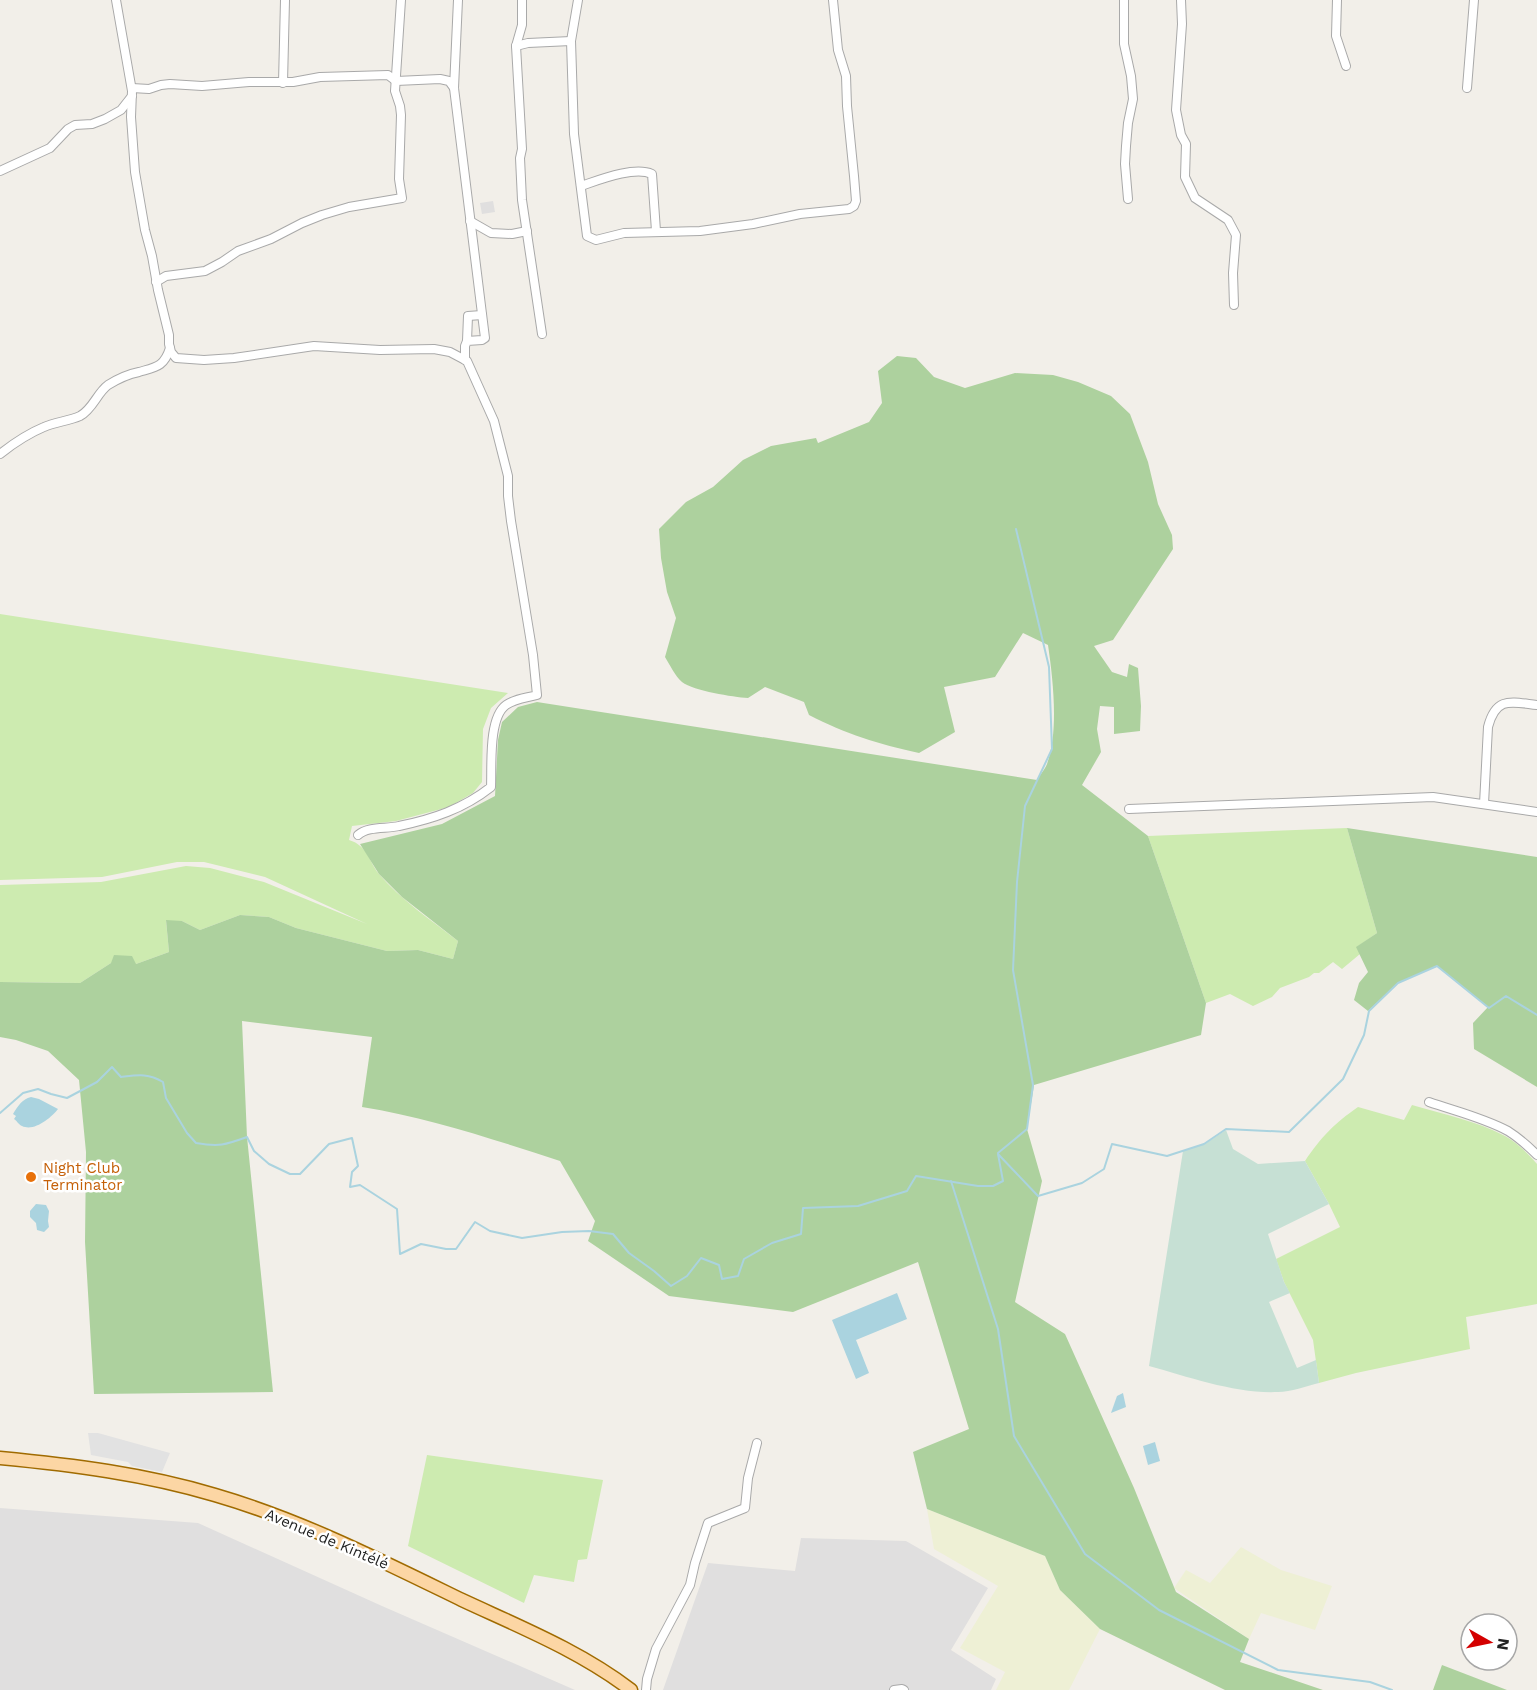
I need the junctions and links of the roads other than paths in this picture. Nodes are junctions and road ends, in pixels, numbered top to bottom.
1 (116, 0) edge
2 (285, 0) edge
3 (401, 0) edge
4 (458, 0) edge
5 (522, 0) edge
6 (578, 0) edge
7 (833, 0) edge
8 (1124, 0) edge
9 (1181, 0) edge
10 (1337, 0) edge
11 (1474, 0) edge
12 (571, 41) junction
13 (516, 46) junction
14 (1346, 66) dead end
15 (397, 69) junction
16 (388, 75) junction
17 (396, 81) junction
18 (283, 83) junction
19 (454, 88) junction
20 (1467, 88) dead end
21 (132, 92) junction
22 (0, 171) edge
23 (581, 186) junction
24 (1128, 199) dead end
25 (470, 221) junction
26 (527, 231) junction
27 (656, 231) junction
28 (156, 282) junction
29 (1234, 305) dead end
30 (482, 315) junction
31 (542, 334) dead end
32 (467, 341) junction
33 (170, 348) junction
34 (465, 360) junction
35 (0, 454) edge
36 (1537, 705) edge
37 (1484, 804) junction
38 (1129, 809) dead end
39 (1537, 812) edge
40 (358, 835) dead end
41 (1429, 1102) dead end
42 (1537, 1155) edge
43 (757, 1443) dead end
44 (0, 1458) edge
45 (630, 1690) edge
46 (646, 1690) edge
47 (894, 1690) edge
48 (904, 1690) edge

1 - 21 street
2 - 18 street
3 - 15 street
4 - 19 street
5 - 13 street
6 - 12 street
7 - 27 street
8 - 24 street
9 - 29 street
10 - 14 street
11 - 20 street
12 - 13 street
12 - 23 street
13 - 26 street
15 - 16 street
15 - 17 street
16 - 17 street
16 - 18 street
17 - 19 street
17 - 28 street
18 - 21 street
19 - 25 street
21 - 22 street
21 - 28 street
23 - 27 street
23 - 27 street
25 - 26 street
25 - 30 street
26 - 31 street
28 - 33 street
30 - 32 street
30 - 32 street
32 - 34 street
33 - 34 street
33 - 35 street
34 - 40 street
36 - 37 street
37 - 38 street
37 - 39 street
41 - 42 street
43 - 46 street
44 - 45 main road, Avenue de Kintélé
47 - 48 street

